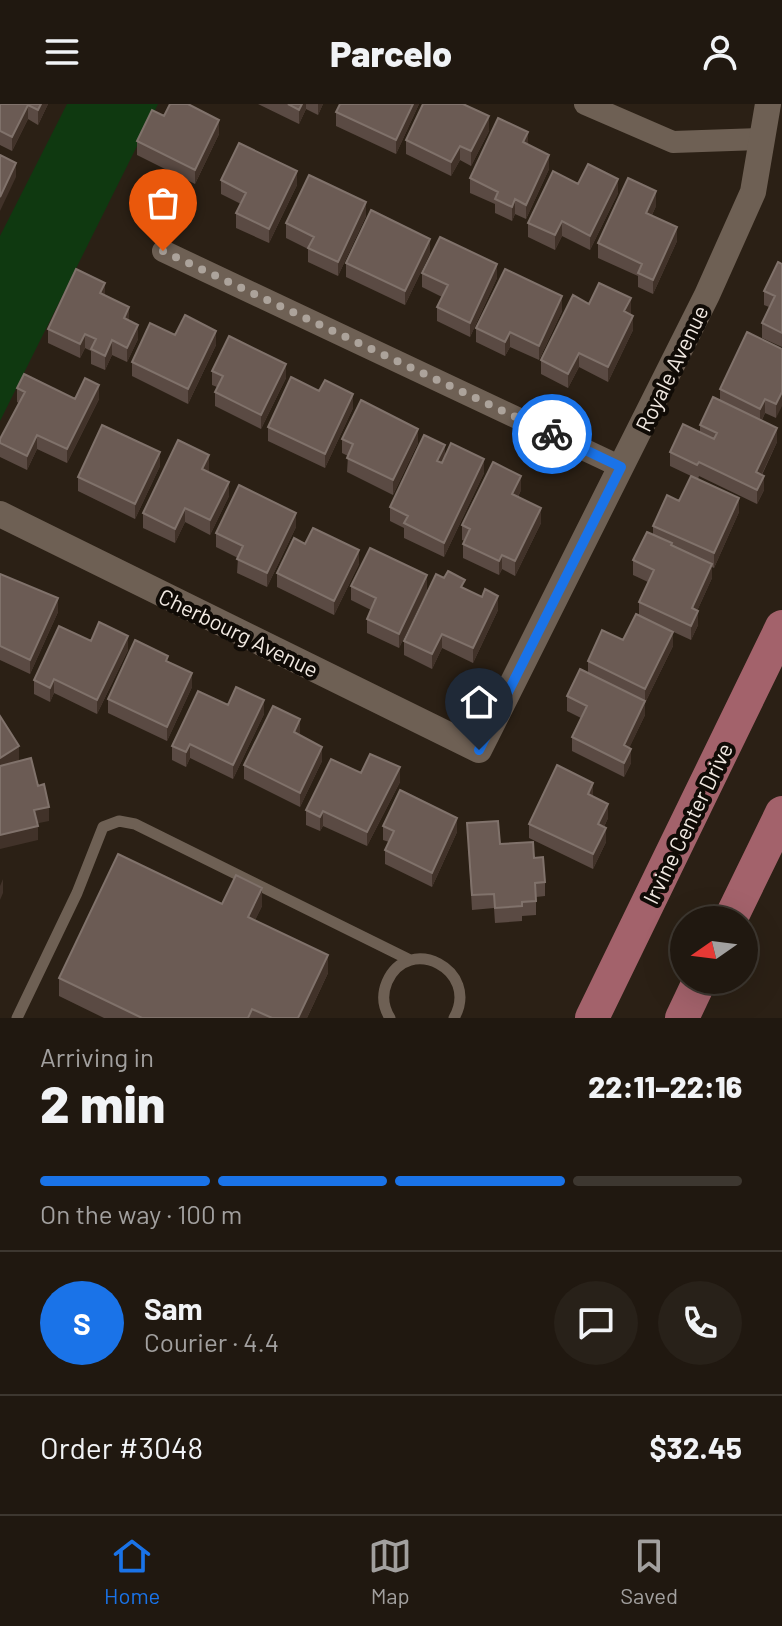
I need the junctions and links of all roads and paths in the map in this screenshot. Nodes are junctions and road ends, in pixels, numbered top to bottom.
1 (585, 104) edge
2 (768, 104) edge
3 (760, 139) junction
4 (163, 251) dead end
5 (621, 467) junction
6 (0, 514) edge
7 (782, 627) edge
8 (479, 750) joint
9 (782, 813) edge
10 (737, 906) edge
11 (410, 960) junction
12 (693, 994) edge
13 (17, 1018) edge
14 (390, 1018) edge
15 (454, 1018) edge
16 (592, 1018) edge
17 (682, 1018) edge

1 - 3 street
2 - 3 street, Royale Avenue
3 - 5 street, Royale Avenue
4 - 5 street
5 - 8 street, Royale Avenue
6 - 8 street, Cherbourg Avenue
7 - 16 main road, Irvine Center Drive
9 - 10 main road
11 - 13 lane
11 - 14 lane
11 - 15 lane
12 - 17 main road

